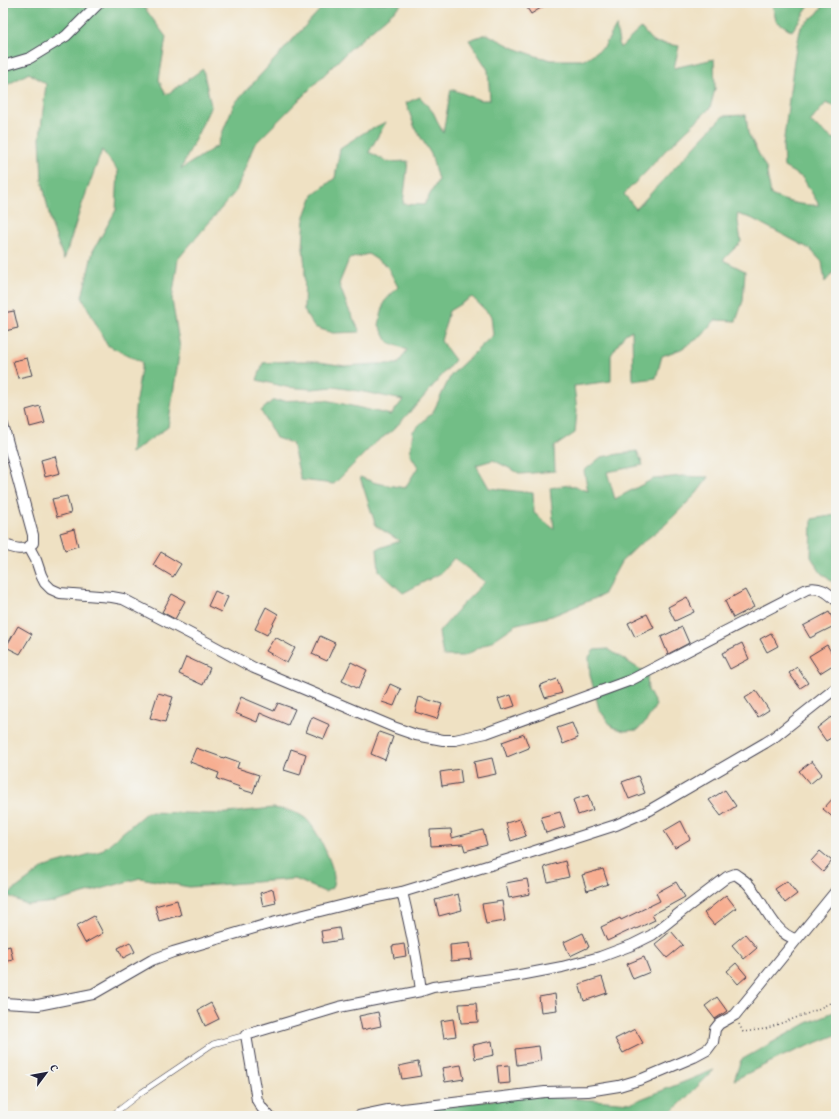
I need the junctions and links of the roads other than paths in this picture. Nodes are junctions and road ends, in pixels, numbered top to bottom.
1 (99, 3) edge
2 (3, 66) edge
3 (3, 425) edge
4 (3, 544) edge
5 (30, 547) junction
6 (836, 600) edge
7 (836, 688) edge
8 (836, 891) edge
9 (402, 892) junction
10 (796, 939) junction
11 (421, 990) junction
12 (3, 1003) edge
13 (246, 1035) junction
14 (111, 1116) edge
15 (269, 1116) edge
16 (359, 1116) edge

1 - 2 street
3 - 5 street
4 - 5 street
5 - 6 street
7 - 9 street
8 - 10 street
9 - 11 street
9 - 12 street
10 - 11 street
10 - 16 street
11 - 13 street
13 - 14 lane
13 - 15 street

